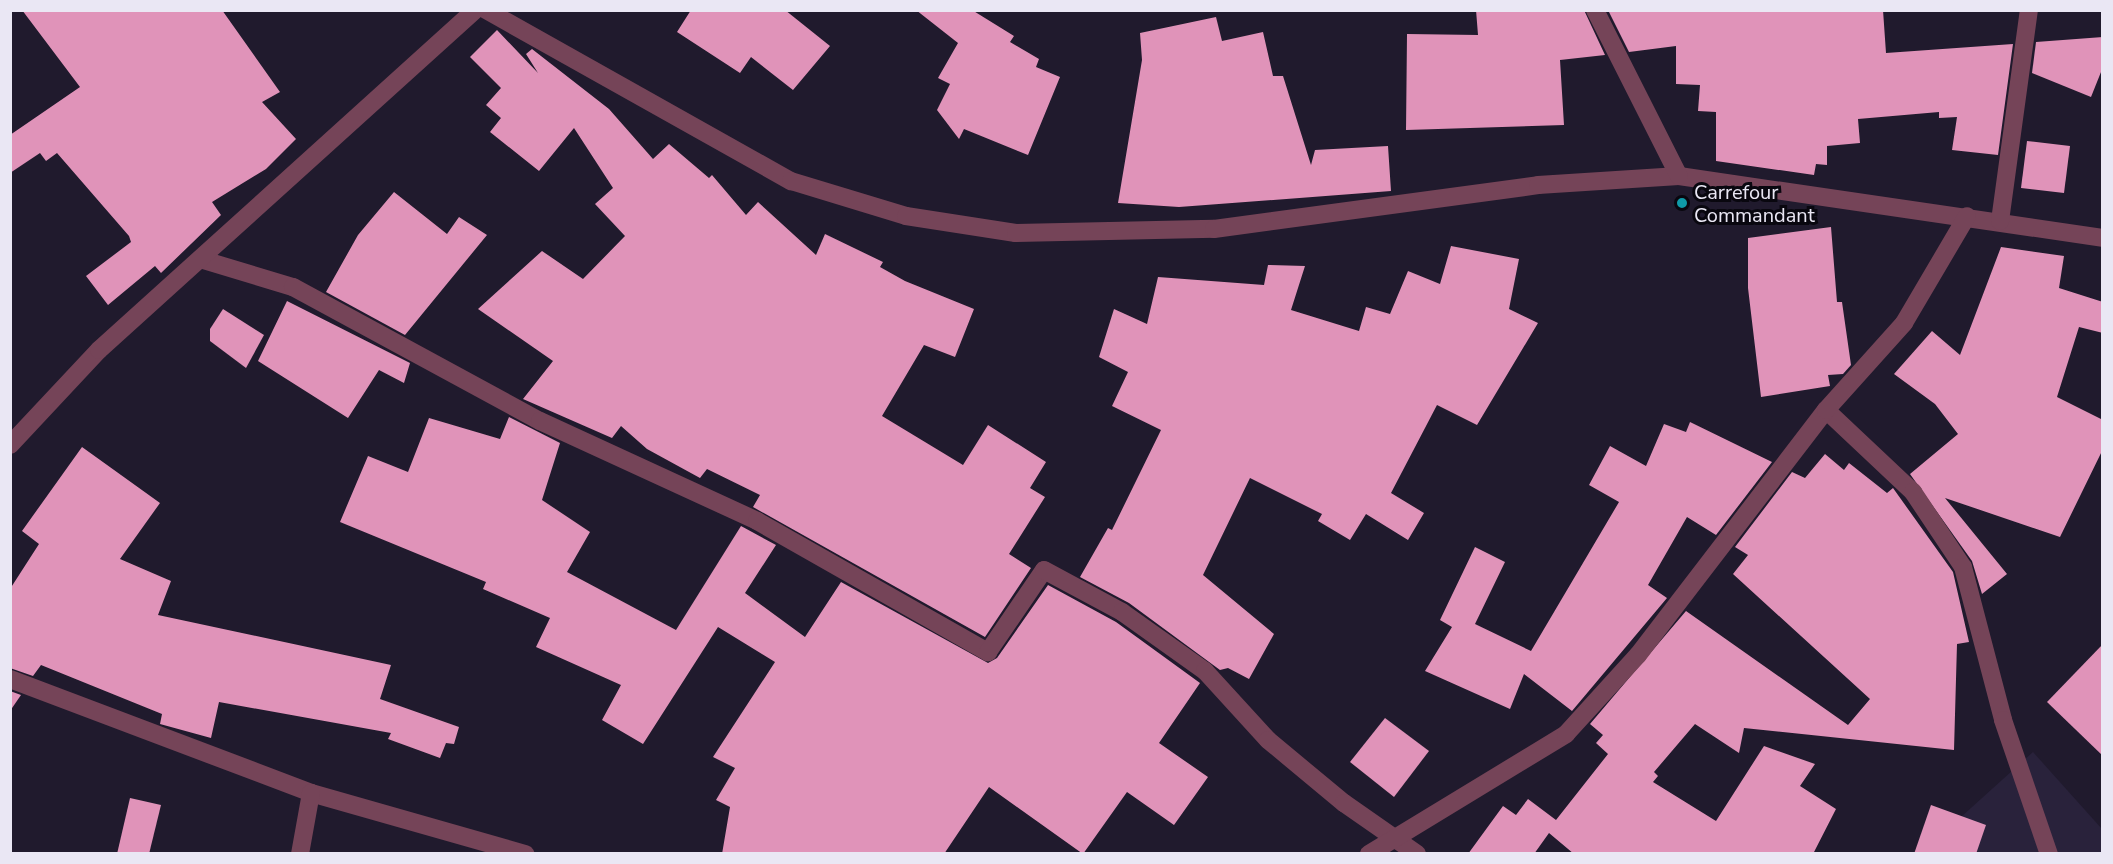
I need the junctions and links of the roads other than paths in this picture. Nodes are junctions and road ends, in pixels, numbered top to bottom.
1 (475, 10) edge
2 (486, 10) edge
3 (1595, 10) edge
4 (2029, 10) edge
5 (1679, 176) junction
6 (1967, 216) junction
7 (2000, 221) junction
8 (2103, 238) edge
9 (203, 260) junction
10 (1826, 410) junction
11 (10, 445) edge
12 (10, 679) edge
13 (311, 793) junction
14 (1395, 838) junction
15 (300, 854) edge
16 (525, 854) edge
17 (1369, 854) edge
18 (1417, 854) edge
19 (2049, 854) edge

1 - 9 street
2 - 5 street
3 - 5 street
4 - 7 street
5 - 6 street
6 - 7 street
6 - 10 street
7 - 8 street
9 - 11 street
9 - 14 street
10 - 14 street
10 - 19 street
12 - 13 street
13 - 15 street
13 - 16 street
14 - 17 street
14 - 18 street

